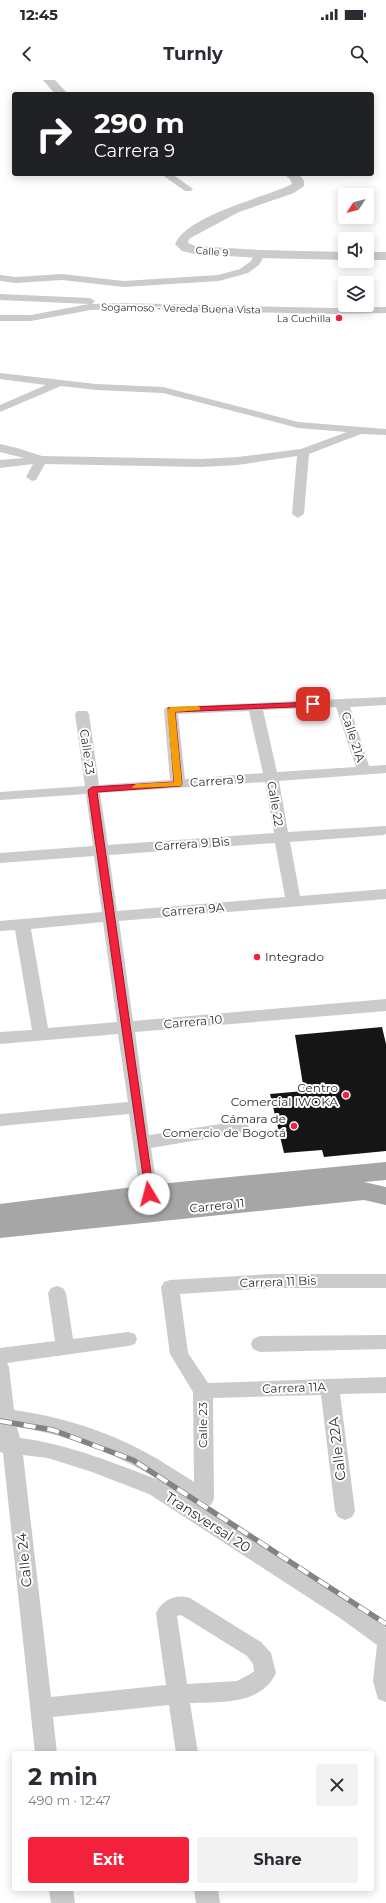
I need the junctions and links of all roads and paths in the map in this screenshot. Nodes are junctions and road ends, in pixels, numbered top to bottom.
1 (49, 80) edge
2 (59, 92) edge
3 (169, 176) edge
4 (292, 176) edge
5 (188, 190) dead end
6 (260, 254) junction
7 (338, 256) edge
8 (374, 256) edge
9 (386, 256) edge
10 (0, 278) edge
11 (0, 297) edge
12 (120, 306) junction
13 (386, 310) edge
14 (0, 318) edge
15 (0, 376) edge
16 (59, 383) junction
17 (0, 409) edge
18 (360, 431) junction
19 (386, 432) edge
20 (0, 448) edge
21 (303, 452) junction
22 (41, 460) junction
23 (0, 464) edge
24 (32, 477) dead end
25 (298, 514) dead end
26 (386, 701) edge
27 (342, 703) junction
28 (255, 706) junction
29 (82, 714) dead end
30 (386, 770) edge
31 (364, 771) junction
32 (271, 777) junction
33 (178, 784) junction
34 (92, 790) junction
35 (0, 796) edge
36 (384, 830) dead end
37 (281, 838) junction
38 (101, 851) junction
39 (0, 858) edge
40 (386, 894) edge
41 (292, 902) junction
42 (110, 917) junction
43 (22, 924) junction
44 (0, 926) edge
45 (386, 1005) edge
46 (126, 1027) junction
47 (41, 1034) junction
48 (0, 1038) edge
49 (137, 1106) junction
50 (0, 1120) edge
51 (240, 1127) dead end
52 (142, 1143) junction
53 (386, 1171) edge
54 (149, 1194) junction
55 (386, 1196) edge
56 (0, 1213) edge
57 (0, 1229) edge
58 (386, 1281) edge
59 (170, 1288) joint
60 (57, 1293) dead end
61 (128, 1338) dead end
62 (386, 1342) edge
63 (260, 1344) dead end
64 (65, 1347) junction
65 (0, 1356) edge
66 (0, 1367) edge
67 (386, 1385) edge
68 (330, 1387) junction
69 (203, 1391) junction
70 (2, 1417) edge
71 (6, 1445) edge
72 (204, 1499) joint
73 (344, 1511) dead end
74 (386, 1640) edge
75 (386, 1648) edge
76 (386, 1692) edge
77 (178, 1694) junction
78 (40, 1708) junction
79 (46, 1751) edge
80 (187, 1751) edge
81 (61, 1891) edge
82 (206, 1891) edge
83 (63, 1903) edge
84 (208, 1903) edge

1 - 2 street
3 - 5 street
4 - 6 street, Calle 9
6 - 7 street, Calle 9
6 - 10 street
8 - 9 street
11 - 12 street
12 - 13 street, Sogamoso - Vereda Buena Vista
12 - 14 street, Sogamoso - Vereda Buena Vista
15 - 16 street
16 - 17 street
16 - 18 street
18 - 19 street
18 - 21 street
20 - 22 street
21 - 22 street
21 - 25 street
22 - 23 street
22 - 24 street
26 - 27 street
27 - 28 street
27 - 31 street, Calle 21A
28 - 32 street, Calle 22
28 - 33 street
29 - 34 street, Calle 23
30 - 31 street, Carrera 9
31 - 32 street, Carrera 9
32 - 33 street, Carrera 9
32 - 37 street, Calle 22
33 - 34 street, Carrera 9
34 - 35 street, Carrera 9
34 - 38 street, Calle 23
36 - 37 street, Carrera 9 Bis
37 - 38 street, Carrera 9 Bis
37 - 41 street, Calle 22
38 - 39 street, Carrera 9 Bis
38 - 42 street, Calle 23
40 - 41 street, Carrera 9A
41 - 42 street, Carrera 9A
42 - 43 street, Carrera 9A
42 - 46 street, Calle 23
43 - 44 street, Carrera 9A
43 - 47 street
45 - 46 street, Carrera 10
46 - 47 street, Carrera 10
46 - 49 street, Calle 23
47 - 48 street, Carrera 10
49 - 50 street
49 - 52 street, Calle 23
51 - 52 street
52 - 54 street, Calle 23
53 - 54 main road, Carrera 11
54 - 56 main road, Carrera 11
55 - 57 main road, Carrera 11
58 - 59 street, Carrera 11 Bis
59 - 69 street, Calle 23
60 - 64 street
61 - 64 street
62 - 63 street
64 - 65 street
66 - 70 street, Calle 24
67 - 68 street, Carrera 11A
68 - 69 street, Carrera 11A
68 - 73 street, Calle 22A
69 - 72 street, Calle 23
70 - 71 street, Calle 24
70 - 72 street, Transversal 20
71 - 74 street, Transversal 20
71 - 78 street, Calle 24
75 - 76 street
77 - 77 street
77 - 78 street
77 - 80 street
78 - 79 street, Calle 24
81 - 83 street
82 - 84 street

